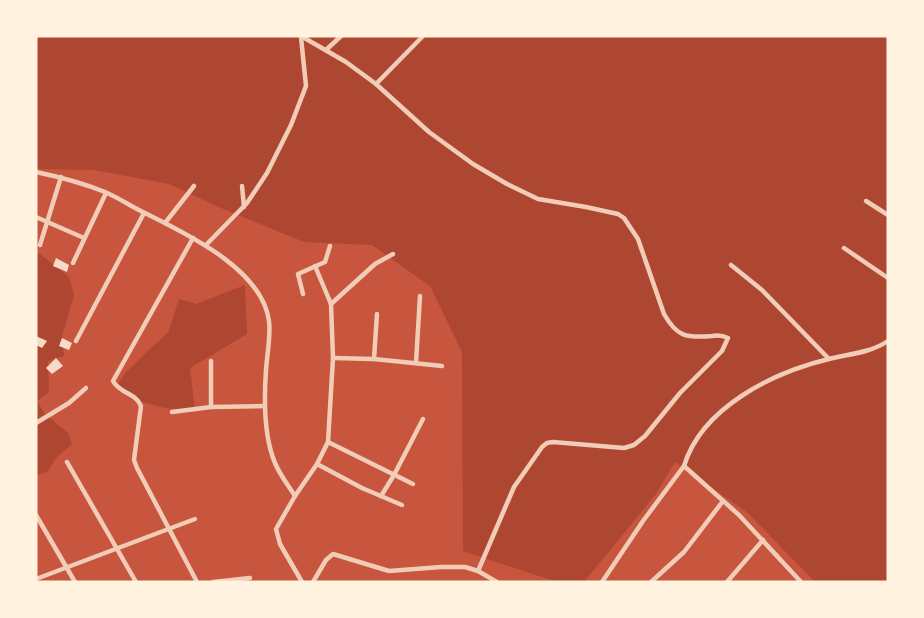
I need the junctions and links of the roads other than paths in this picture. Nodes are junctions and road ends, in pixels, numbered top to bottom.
1 (341, 36) edge
2 (423, 36) edge
3 (301, 37) edge
4 (326, 50) junction
5 (376, 84) junction
6 (36, 172) edge
7 (61, 178) junction
8 (194, 186) dead end
9 (242, 186) dead end
10 (106, 193) junction
11 (866, 201) dead end
12 (244, 207) junction
13 (144, 213) junction
14 (888, 215) edge
15 (36, 217) edge
16 (47, 222) junction
17 (165, 223) junction
18 (84, 238) junction
19 (193, 238) junction
20 (40, 245) dead end
21 (206, 245) junction
22 (330, 246) dead end
23 (844, 248) dead end
24 (393, 254) dead end
25 (73, 263) dead end
26 (731, 265) dead end
27 (315, 266) junction
28 (888, 278) edge
29 (303, 294) dead end
30 (420, 296) dead end
31 (331, 304) junction
32 (377, 314) dead end
33 (76, 341) dead end
34 (888, 341) edge
35 (333, 358) junction
36 (374, 359) junction
37 (829, 359) junction
38 (211, 361) dead end
39 (416, 362) junction
40 (442, 366) dead end
41 (86, 388) dead end
42 (265, 406) junction
43 (211, 407) junction
44 (172, 412) dead end
45 (423, 419) dead end
46 (36, 423) edge
47 (328, 442) junction
48 (67, 462) dead end
49 (317, 464) junction
50 (684, 466) junction
51 (394, 475) junction
52 (413, 484) dead end
53 (294, 496) junction
54 (381, 496) junction
55 (723, 501) junction
56 (402, 505) dead end
57 (36, 515) edge
58 (196, 518) dead end
59 (168, 528) junction
60 (763, 540) junction
61 (118, 548) junction
62 (67, 567) junction
63 (478, 571) junction
64 (250, 578) dead end
65 (36, 579) edge
66 (798, 581) edge
67 (75, 582) edge
68 (136, 582) edge
69 (197, 582) edge
70 (214, 582) edge
71 (302, 582) edge
72 (313, 582) edge
73 (498, 582) edge
74 (602, 582) edge
75 (651, 582) edge
76 (727, 582) edge

1 - 4 street
2 - 5 street
3 - 4 street
3 - 12 street
4 - 5 street
5 - 63 street
6 - 7 street
7 - 10 street
7 - 16 street
8 - 17 street
9 - 12 street
10 - 13 street
10 - 18 street
11 - 14 street
12 - 21 street
13 - 17 street
13 - 33 street
15 - 16 street
16 - 18 street
16 - 20 street
17 - 19 street
18 - 25 street
19 - 21 street
19 - 59 street
21 - 42 street
22 - 27 street
23 - 28 street
24 - 31 street
26 - 37 street
27 - 29 street
27 - 31 street
30 - 39 street
31 - 35 street
32 - 36 street
34 - 37 street
35 - 36 street
35 - 47 street
36 - 39 street
37 - 50 street
38 - 43 street
39 - 40 street
41 - 46 street
42 - 43 street
42 - 53 street
43 - 44 street
45 - 51 street
47 - 49 street
47 - 51 street
48 - 61 street
49 - 53 street
49 - 54 street
50 - 55 street
50 - 74 street
51 - 52 street
51 - 54 street
53 - 71 street
54 - 56 street
55 - 60 street
55 - 75 street
57 - 62 street
58 - 59 street
59 - 61 street
59 - 69 street
60 - 66 street
60 - 76 street
61 - 62 street
61 - 68 street
62 - 65 street
62 - 67 street
63 - 72 street
63 - 73 street
64 - 70 street

